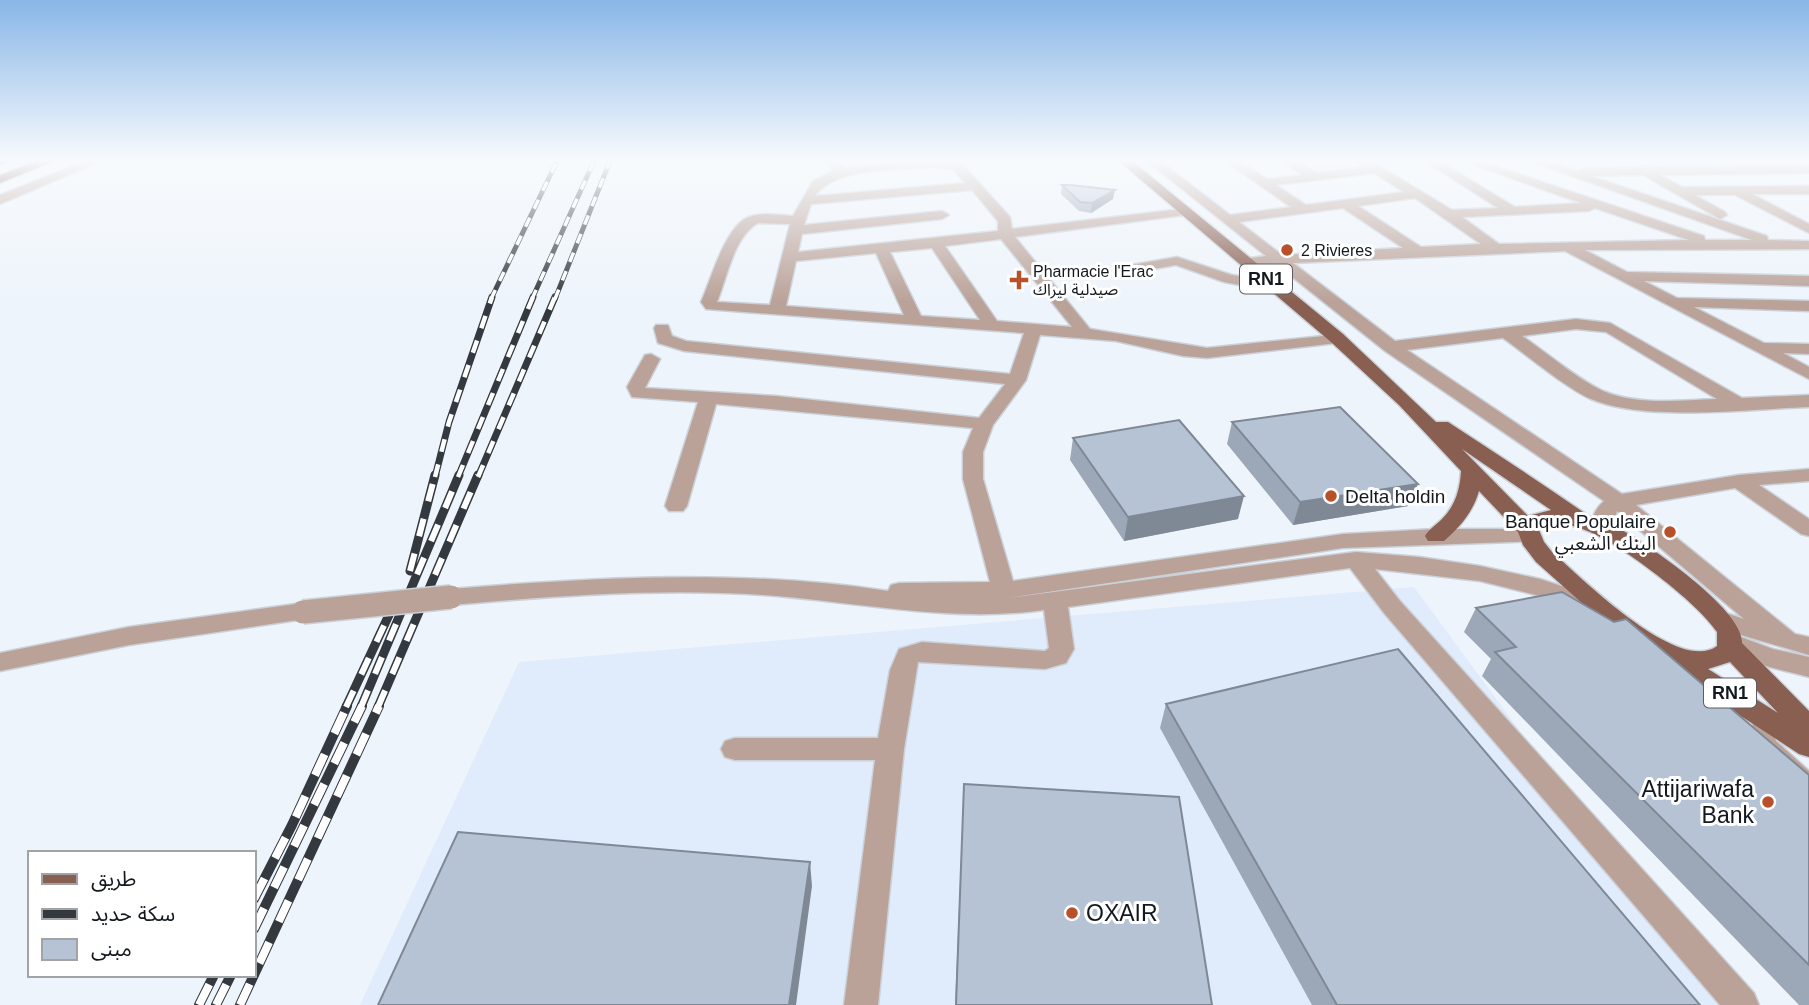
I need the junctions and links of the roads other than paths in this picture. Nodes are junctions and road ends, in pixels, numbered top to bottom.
1 (803, 208) edge
2 (936, 208) edge
3 (994, 208) edge
4 (1181, 208) edge
5 (1215, 208) edge
6 (1302, 208) edge
7 (1317, 208) edge
8 (1352, 208) edge
9 (1440, 208) edge
10 (1508, 208) edge
11 (1566, 208) edge
12 (1604, 208) edge
13 (1672, 208) edge
14 (1708, 208) edge
15 (1767, 208) edge
16 (1305, 210) junction
17 (1185, 211) junction
18 (1513, 211) junction
19 (1449, 214) junction
20 (942, 215) junction
21 (1229, 219) junction
22 (797, 225) junction
23 (1733, 229) junction
24 (1809, 229) edge
25 (1005, 234) junction
26 (961, 240) junction
27 (936, 243) junction
28 (1777, 244) junction
29 (1565, 245) junction
30 (1718, 245) junction
31 (1807, 246) edge
32 (1522, 247) junction
33 (881, 248) junction
34 (1495, 248) junction
35 (1416, 250) junction
36 (791, 257) junction
37 (1278, 260) junction
38 (1247, 262) junction
39 (1597, 262) junction
40 (1125, 270) dead end
41 (1625, 276) junction
42 (1809, 281) edge
43 (1276, 288) junction
44 (1674, 301) junction
45 (1809, 306) edge
46 (777, 310) junction
47 (915, 321) junction
48 (993, 327) junction
49 (662, 328) dead end
50 (1034, 329) junction
51 (1084, 332) junction
52 (1507, 333) junction
53 (1337, 338) junction
54 (1391, 347) junction
55 (1760, 347) junction
56 (1809, 349) edge
57 (651, 359) dead end
58 (1809, 374) edge
59 (1017, 380) junction
60 (709, 398) junction
61 (1405, 401) junction
62 (1809, 401) edge
63 (1736, 402) junction
64 (984, 424) junction
65 (1471, 470) junction
66 (1809, 475) edge
67 (1739, 481) junction
68 (1618, 501) junction
69 (676, 506) dead end
70 (1592, 524) junction
71 (1809, 529) edge
72 (1529, 533) junction
73 (1436, 536) junction
74 (1356, 560) junction
75 (1004, 590) junction
76 (862, 595) junction
77 (1055, 601) junction
78 (1599, 607) junction
79 (1727, 636) junction
80 (1648, 644) junction
81 (1804, 658) edge
82 (0, 662) edge
83 (1776, 724) junction
84 (1809, 728) edge
85 (1809, 746) edge
86 (735, 749) dead end
87 (890, 749) junction
88 (1809, 789) edge
89 (861, 1005) edge
90 (1742, 1005) edge

1 - 22 street
2 - 20 street
3 - 25 street
4 - 17 main road, RN1
5 - 21 street
6 - 16 street
7 - 16 street
8 - 35 street
9 - 19 street
10 - 18 street
11 - 18 street
12 - 30 street
13 - 23 street
14 - 23 street
15 - 24 street
16 - 21 street
17 - 25 street
17 - 38 main road, RN1
18 - 19 street
19 - 34 street
20 - 22 street
20 - 26 street
21 - 37 street
22 - 36 street
22 - 46 street
23 - 28 street
25 - 26 street
25 - 51 street
26 - 27 street
27 - 33 street
27 - 48 street
28 - 30 street
28 - 31 street
29 - 30 street
29 - 32 street
29 - 39 street
32 - 34 street
32 - 39 street
33 - 36 street
33 - 47 street
34 - 35 street
35 - 37 street
36 - 46 street
37 - 38 street
37 - 54 street
38 - 43 main road, RN1
39 - 41 street
40 - 43 street
41 - 42 street
41 - 44 street
43 - 53 main road, RN1
44 - 45 street
44 - 55 street
46 - 47 street
47 - 48 street
48 - 50 street
49 - 59 street
50 - 51 street
50 - 59 street
51 - 53 street
52 - 54 street
52 - 63 street
52 - 63 street
53 - 61 main road, RN1
54 - 68 street
55 - 56 street
55 - 58 street
57 - 60 street
59 - 64 street
60 - 64 street
60 - 69 street
61 - 65 main road, RN1
61 - 70 main road, RN1
62 - 63 street
64 - 75 street
65 - 72 main road, RN1
65 - 73 main road
66 - 67 street
67 - 68 street
67 - 71 street
68 - 70 street
68 - 81 street
70 - 72 main road
70 - 79 main road, RN1
72 - 73 street
72 - 78 main road, RN1
73 - 75 street
74 - 77 street
74 - 78 street
74 - 90 street
75 - 76 street
76 - 77 street
76 - 82 street, bridge
77 - 87 street
78 - 80 main road, RN1
79 - 80 main road, RN1
79 - 81 street
79 - 84 main road, RN1
80 - 83 main road, RN1
83 - 85 main road, RN1
83 - 88 street
86 - 87 street
87 - 89 street

